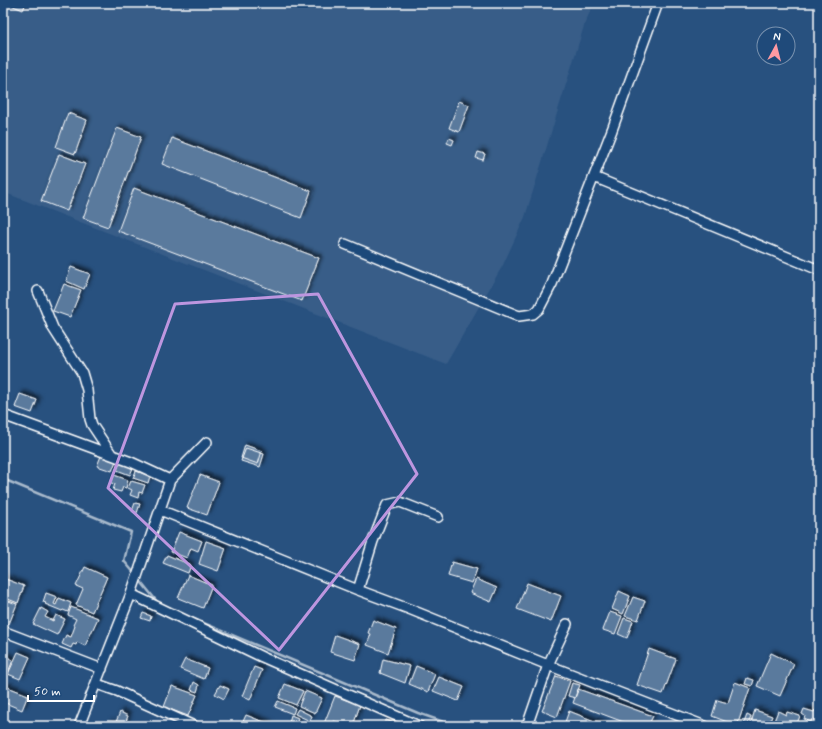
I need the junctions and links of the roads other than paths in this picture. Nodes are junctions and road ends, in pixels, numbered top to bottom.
1 (658, 3) edge
2 (594, 177) junction
3 (345, 244) dead end
4 (819, 270) edge
5 (38, 291) dead end
6 (3, 415) edge
7 (207, 442) dead end
8 (112, 455) junction
9 (170, 480) junction
10 (160, 510) junction
11 (438, 517) dead end
12 (358, 590) junction
13 (131, 594) junction
14 (567, 624) dead end
15 (3, 631) edge
16 (548, 665) junction
17 (102, 670) junction
18 (97, 684) junction
19 (79, 726) edge
20 (194, 726) edge
21 (419, 726) edge
22 (527, 726) edge
23 (705, 726) edge

1 - 2 street
2 - 3 street
2 - 4 street
5 - 8 street
6 - 8 street
7 - 9 street
8 - 9 street
9 - 10 street
10 - 12 street
10 - 13 street
11 - 12 street
12 - 16 street
13 - 17 street
13 - 21 street
14 - 16 street
15 - 17 street
16 - 22 street
16 - 23 street
17 - 18 street
18 - 19 street
18 - 20 street

